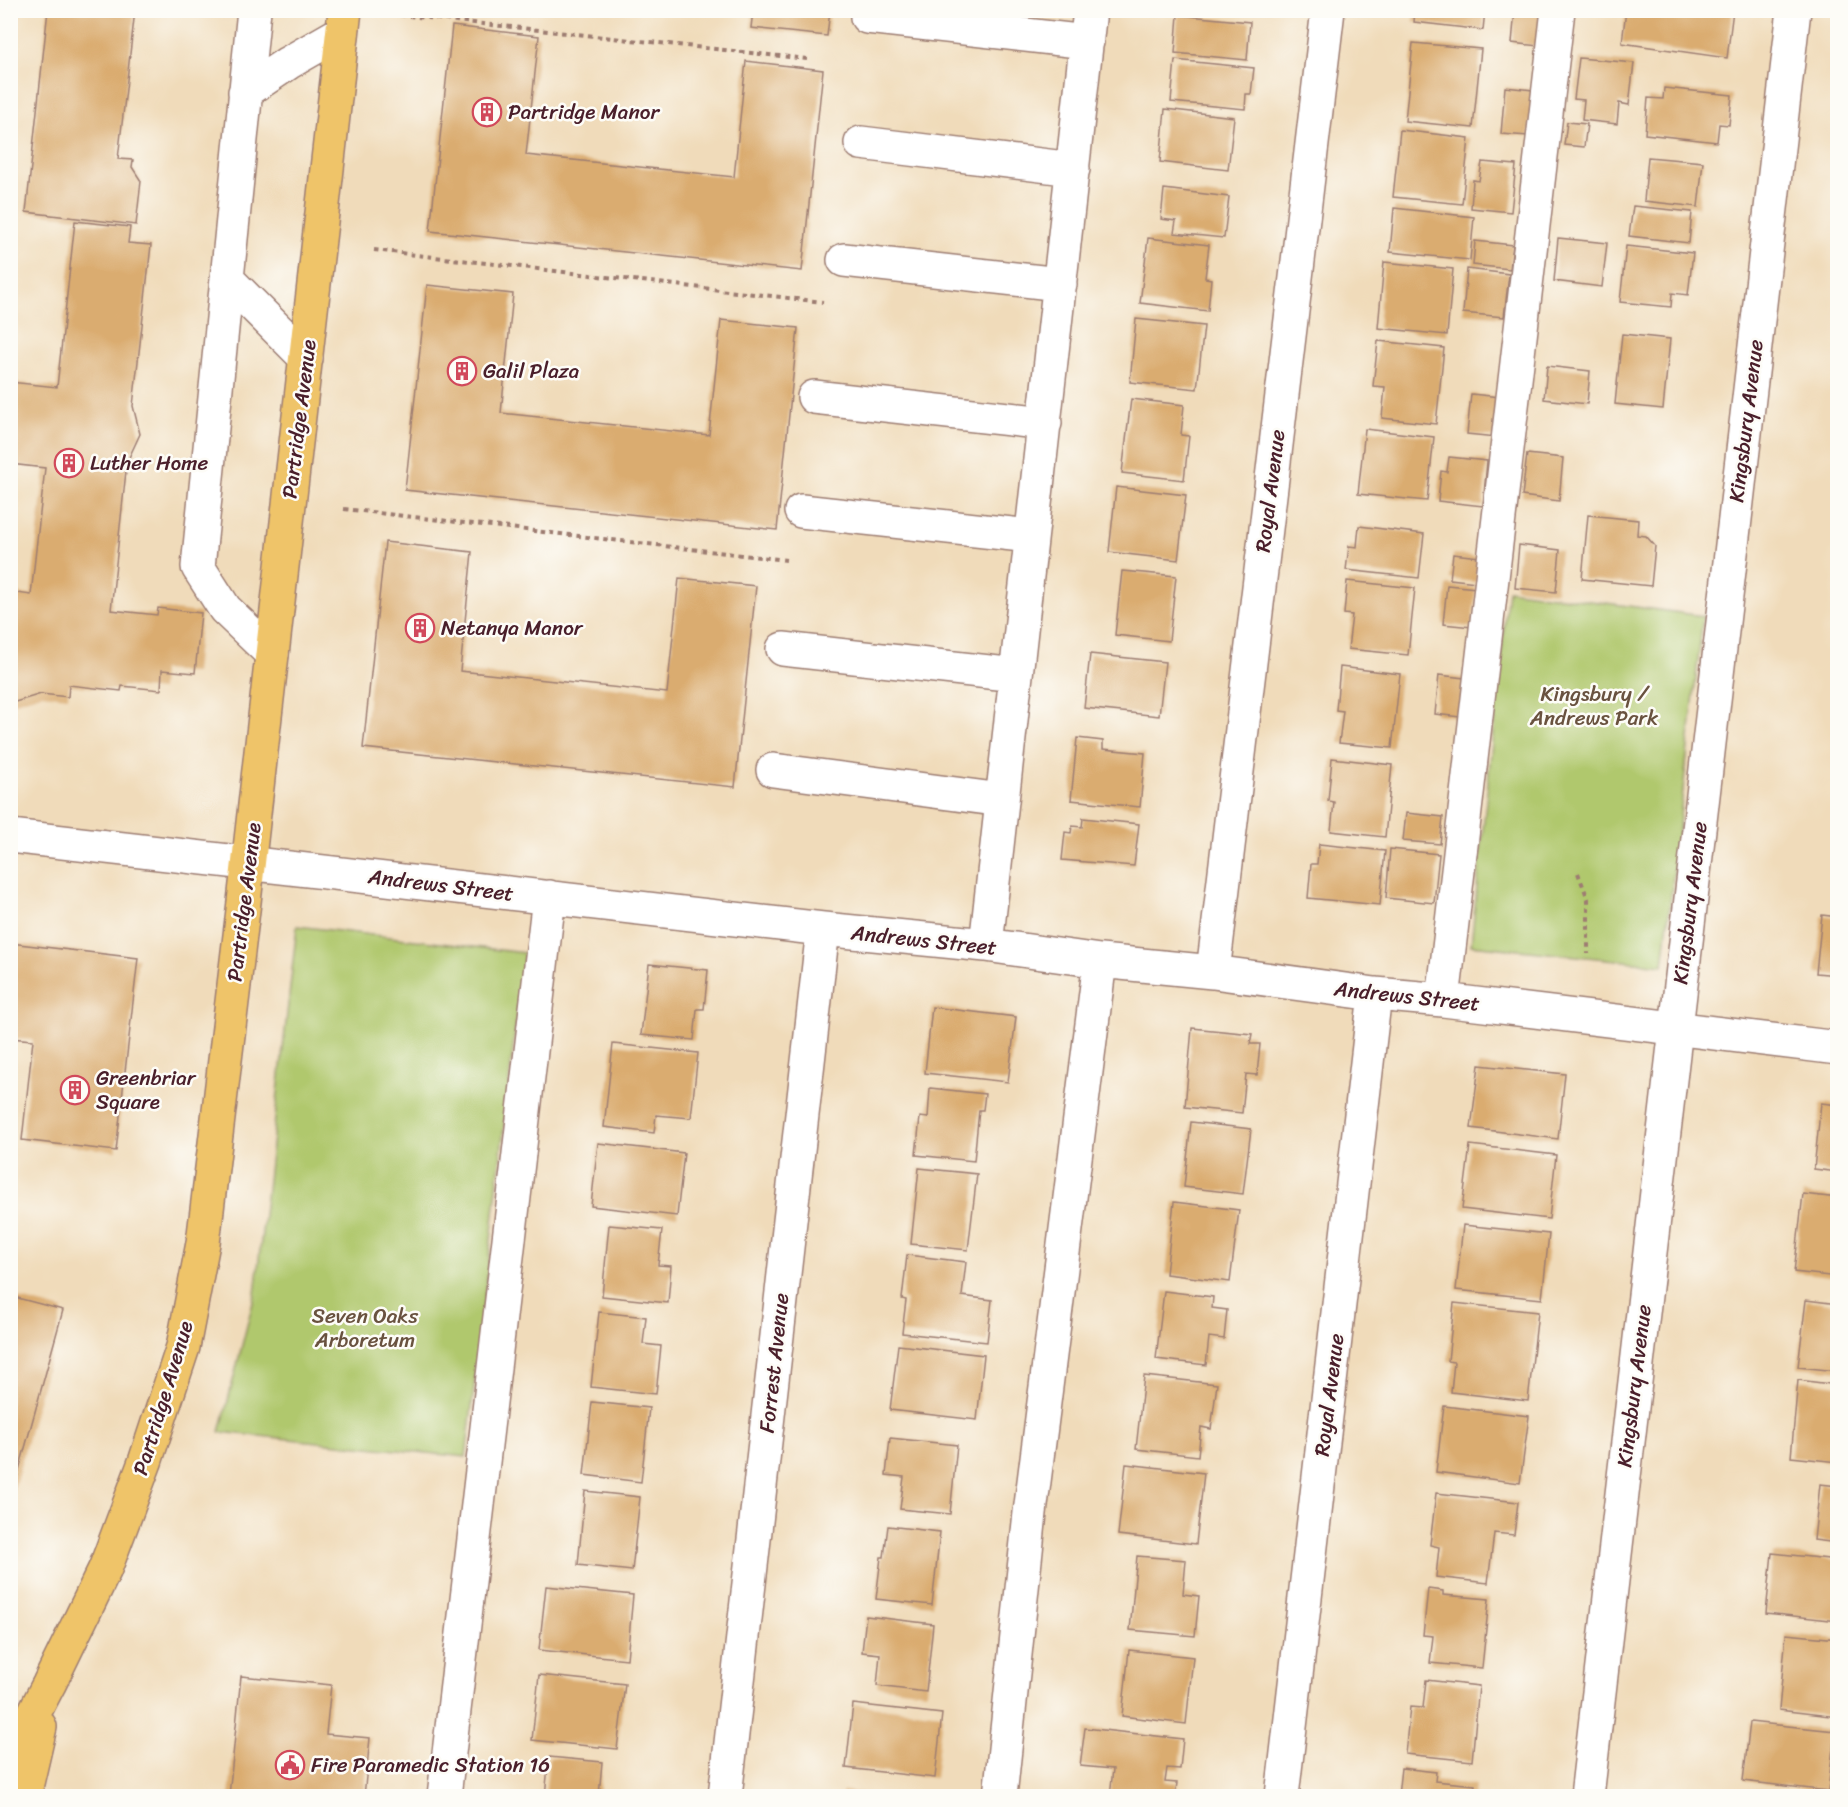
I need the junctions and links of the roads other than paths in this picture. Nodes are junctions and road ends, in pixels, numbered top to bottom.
1 (254, 10) edge
2 (1328, 10) edge
3 (1558, 10) edge
4 (1794, 10) edge
5 (867, 17) dead end
6 (344, 21) edge
7 (1088, 26) edge
8 (245, 92) junction
9 (861, 143) dead end
10 (1073, 169) junction
11 (844, 260) dead end
12 (227, 279) junction
13 (1060, 284) junction
14 (306, 358) junction
15 (814, 397) dead end
16 (1045, 423) junction
17 (801, 511) dead end
18 (1031, 536) junction
19 (783, 649) dead end
20 (272, 654) junction
21 (1016, 675) junction
22 (773, 770) dead end
23 (1002, 800) junction
24 (10, 836) edge
25 (248, 862) junction
26 (549, 897) junction
27 (824, 929) junction
28 (986, 945) junction
29 (1100, 962) junction
30 (1213, 972) junction
31 (1375, 994) junction
32 (1443, 1000) junction
33 (1675, 1029) junction
34 (1838, 1048) edge
35 (49, 1684) junction
36 (10, 1759) edge
37 (24, 1797) edge
38 (444, 1797) edge
39 (725, 1797) edge
40 (1000, 1797) edge
41 (1282, 1797) edge
42 (1587, 1797) edge

1 - 8 street
2 - 30 street, Royal Avenue
3 - 32 street
4 - 33 street, Kingsbury Avenue
5 - 7 street
6 - 8 street
6 - 14 main road, Partridge Avenue
7 - 10 street
8 - 12 street
9 - 10 street
10 - 13 street
11 - 13 street
12 - 14 street
12 - 20 street
13 - 16 street
14 - 20 main road, Partridge Avenue
15 - 16 street
16 - 18 street
17 - 18 street
18 - 21 street
19 - 21 street
20 - 25 main road, Partridge Avenue
21 - 23 street
22 - 23 street
23 - 28 street
24 - 25 street, Andrews Street
25 - 26 street, Andrews Street
25 - 35 main road, Partridge Avenue
26 - 27 street, Andrews Street
26 - 38 street
27 - 28 street, Andrews Street
27 - 39 street, Forrest Avenue
28 - 29 street, Andrews Street
29 - 30 street, Andrews Street
29 - 40 street
30 - 31 street, Andrews Street
31 - 32 street, Andrews Street
31 - 41 street, Royal Avenue
32 - 33 street, Andrews Street
33 - 34 street, Andrews Street
33 - 42 street, Kingsbury Avenue
35 - 36 main road, Partridge Avenue
35 - 37 main road

